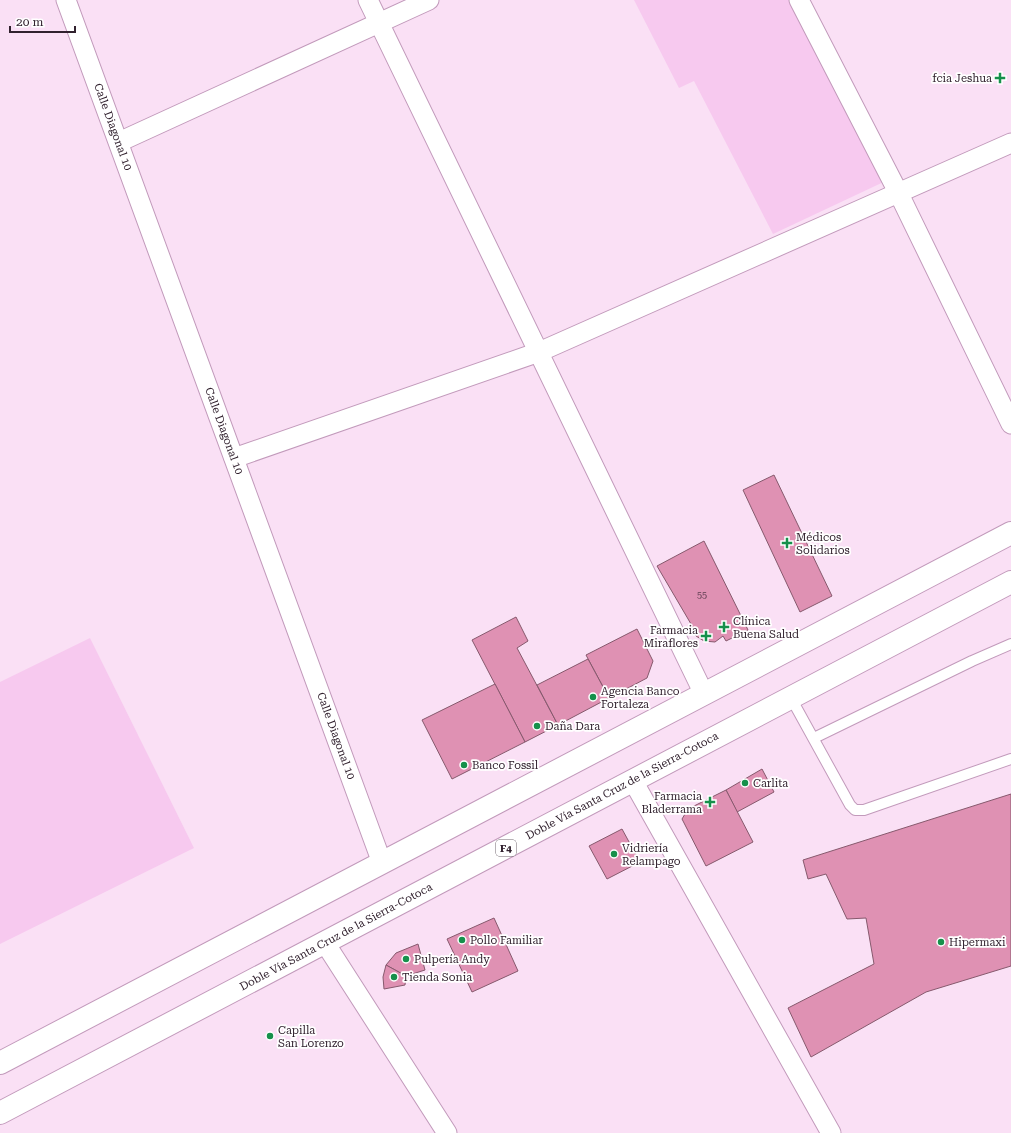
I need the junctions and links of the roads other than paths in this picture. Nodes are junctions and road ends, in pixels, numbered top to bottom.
1 (66, 0) edge
2 (368, 0) edge
3 (429, 0) edge
4 (799, 0) edge
5 (378, 23) junction
6 (119, 142) junction
7 (1011, 143) edge
8 (899, 194) junction
9 (539, 352) junction
10 (1011, 424) edge
11 (234, 458) junction
12 (1011, 533) edge
13 (1011, 582) edge
14 (1011, 644) edge
15 (704, 694) junction
16 (791, 698) junction
17 (814, 738) junction
18 (1011, 759) edge
19 (633, 781) junction
20 (382, 863) junction
21 (325, 943) junction
22 (0, 1063) edge
23 (0, 1113) edge
24 (447, 1133) edge
25 (831, 1133) edge

1 - 6 street, Calle Diagonal 10
2 - 5 street
3 - 5 street
4 - 8 street
5 - 6 street
5 - 9 street
6 - 11 street, Calle Diagonal 10
7 - 8 street
8 - 9 street
8 - 10 street
9 - 11 street
9 - 15 street
11 - 20 street, Calle Diagonal 10
12 - 15 highway
13 - 16 highway, Doble Vía Santa Cruz de la Sierra-Cotoca / F4
14 - 17 lane
15 - 20 highway
16 - 17 lane
16 - 19 highway, Doble Vía Santa Cruz de la Sierra-Cotoca / F4
17 - 18 lane
19 - 21 highway, Doble Vía Santa Cruz de la Sierra-Cotoca / F4
19 - 25 street
20 - 22 highway
21 - 23 highway, Doble Vía Santa Cruz de la Sierra-Cotoca / F4
21 - 24 street

